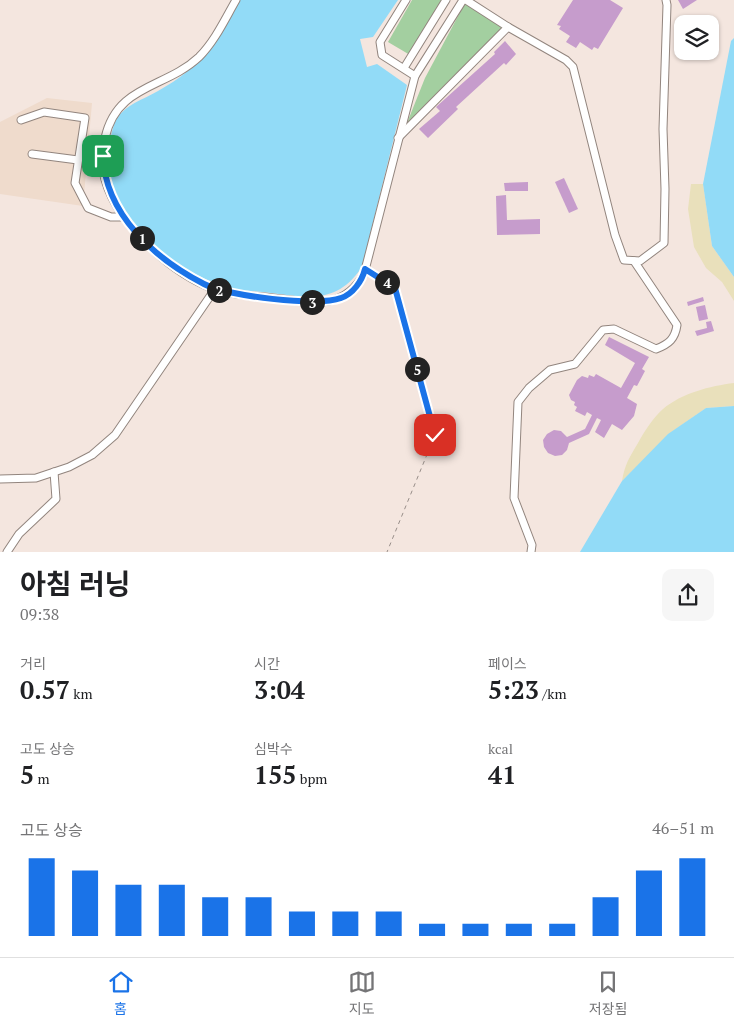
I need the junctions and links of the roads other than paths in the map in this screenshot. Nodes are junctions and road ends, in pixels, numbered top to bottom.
1 (236, 0) edge
2 (406, 0) edge
3 (446, 0) edge
4 (464, 0) edge
5 (666, 0) edge
6 (508, 27) junction
7 (404, 68) junction
8 (415, 76) junction
9 (21, 120) dead end
10 (398, 139) junction
11 (32, 154) dead end
12 (78, 160) junction
13 (124, 217) junction
14 (634, 261) junction
15 (215, 289) junction
16 (54, 472) junction
17 (0, 479) edge
18 (7, 552) edge
19 (531, 552) edge

1 - 13 street
2 - 7 street
3 - 7 street
4 - 6 street
4 - 8 street
5 - 14 street
6 - 10 street
6 - 14 street
7 - 8 street
8 - 10 street
9 - 12 street
10 - 15 street
11 - 12 street
12 - 13 street
13 - 15 street
14 - 19 street
15 - 16 street
16 - 17 street
16 - 18 street

